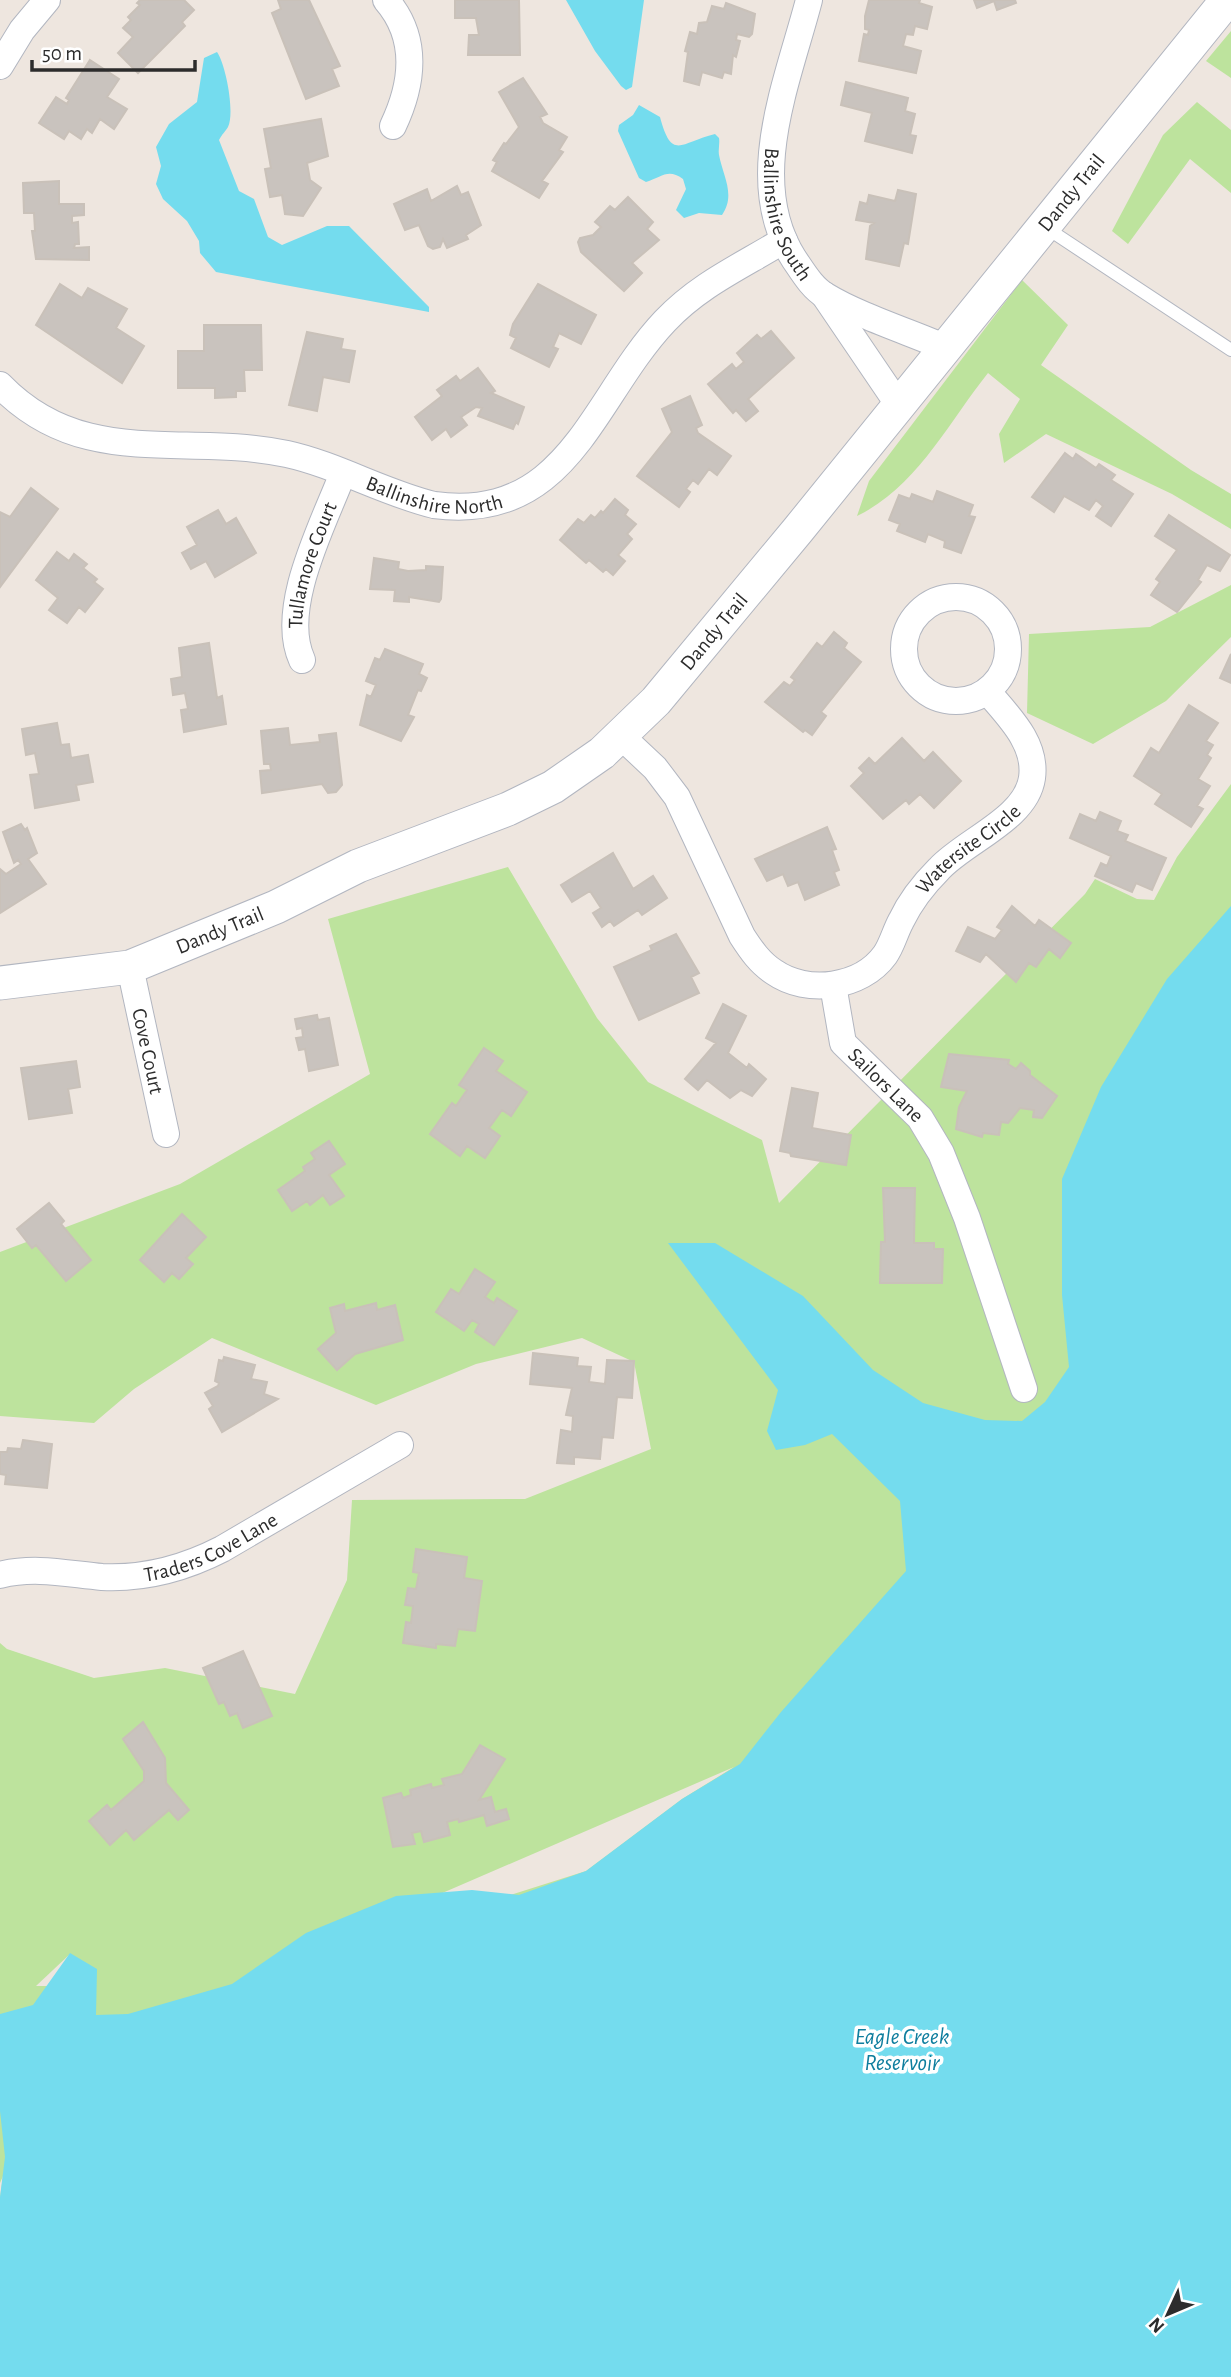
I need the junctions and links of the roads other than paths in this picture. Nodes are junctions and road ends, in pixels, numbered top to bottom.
1 (47, 0) edge
2 (386, 0) edge
3 (809, 0) edge
4 (1227, 0) edge
5 (0, 66) edge
6 (393, 126) dead end
7 (1044, 226) junction
8 (784, 240) junction
9 (824, 295) junction
10 (944, 347) junction
11 (1231, 350) edge
12 (0, 385) edge
13 (898, 404) junction
14 (343, 473) junction
15 (302, 660) dead end
16 (987, 691) dead end
17 (622, 737) junction
18 (130, 967) junction
19 (0, 983) edge
20 (833, 985) junction
21 (166, 1134) dead end
22 (1024, 1389) dead end
23 (400, 1445) dead end
24 (0, 1575) edge

1 - 5 street
2 - 6 street
3 - 8 street, Ballinshire South
4 - 7 street, Dandy Trail
7 - 10 street, Dandy Trail
7 - 11 lane
8 - 9 street, Ballinshire South
8 - 14 street, Ballinshire North
9 - 10 street, Ballinshire South
9 - 13 street
10 - 13 street, Dandy Trail
12 - 14 street, Ballinshire North
13 - 17 street, Dandy Trail
14 - 15 street, Tullamore Court
16 - 20 street, Watersite Circle
17 - 18 street, Dandy Trail
17 - 20 street
18 - 19 street, Dandy Trail
18 - 21 street, Cove Court
20 - 22 street, Sailors Lane
23 - 24 street, Traders Cove Lane

